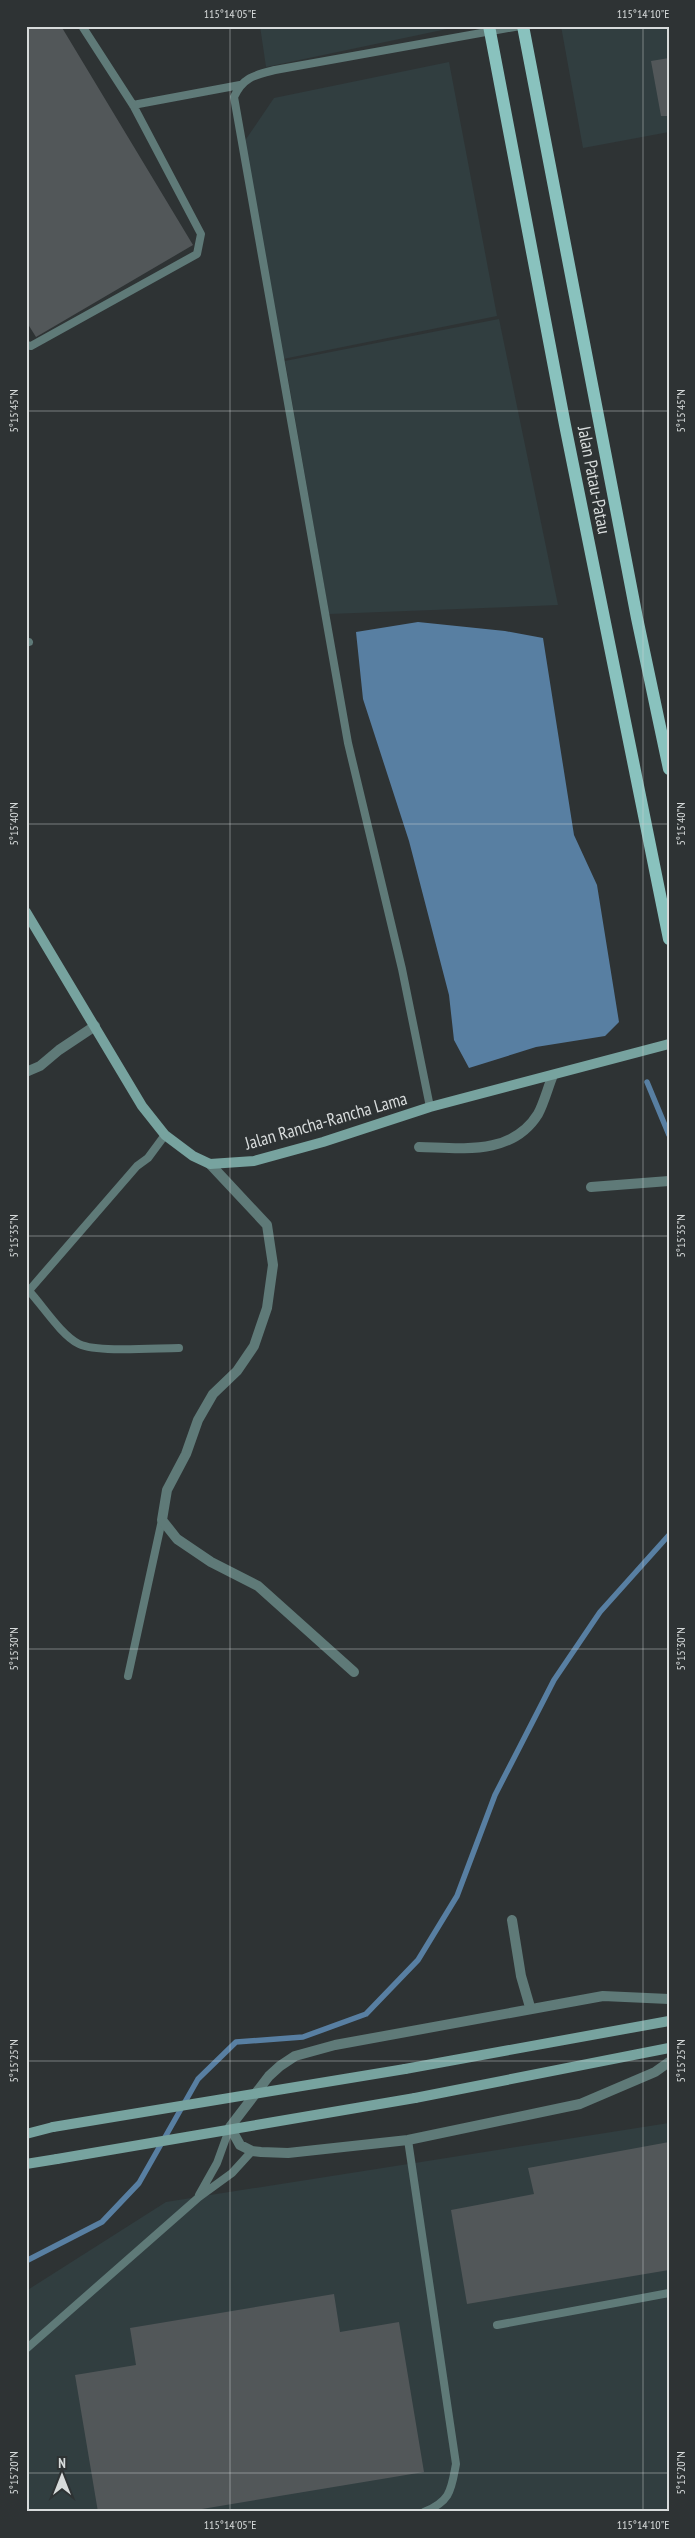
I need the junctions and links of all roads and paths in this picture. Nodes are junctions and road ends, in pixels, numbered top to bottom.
1 (82, 26) edge
2 (522, 26) edge
3 (490, 29) edge
4 (240, 84) junction
5 (133, 105) junction
6 (26, 345) edge
7 (669, 769) edge
8 (26, 912) edge
9 (669, 939) edge
10 (95, 1026) junction
11 (669, 1044) edge
12 (26, 1072) edge
13 (553, 1075) junction
14 (430, 1107) junction
15 (165, 1135) junction
16 (419, 1147) dead end
17 (210, 1164) junction
18 (669, 1180) edge
19 (591, 1187) dead end
20 (28, 1292) edge
21 (179, 1348) dead end
22 (162, 1520) junction
23 (354, 1672) dead end
24 (128, 1676) dead end
25 (512, 1920) dead end
26 (669, 1999) edge
27 (530, 2008) junction
28 (669, 2021) edge
29 (669, 2048) edge
30 (669, 2062) edge
31 (230, 2127) junction
32 (26, 2134) edge
33 (408, 2140) junction
34 (252, 2151) junction
35 (26, 2164) edge
36 (198, 2197) junction
37 (669, 2293) edge
38 (497, 2325) dead end
39 (26, 2349) edge
40 (424, 2512) edge

1 - 5 lane
2 - 3 lane
2 - 7 main road, Jalan Patau-Patau
3 - 4 lane
3 - 9 main road, Jalan Patau-Patau
4 - 5 lane
4 - 14 lane
5 - 6 lane
8 - 10 street
10 - 12 street
10 - 15 street
11 - 13 street, Jalan Rancha-Rancha Lama
13 - 14 street, Jalan Rancha-Rancha Lama
13 - 16 street
14 - 17 street, Jalan Rancha-Rancha Lama
15 - 17 street
15 - 20 lane
17 - 22 street
18 - 19 street
20 - 21 lane
22 - 23 street
22 - 24 lane
25 - 27 street
26 - 27 street
27 - 31 street
28 - 32 street, bridge
29 - 35 street, bridge
30 - 33 street
31 - 34 street
31 - 36 lane
33 - 34 street
33 - 40 lane
34 - 36 lane
36 - 39 lane
37 - 38 lane

